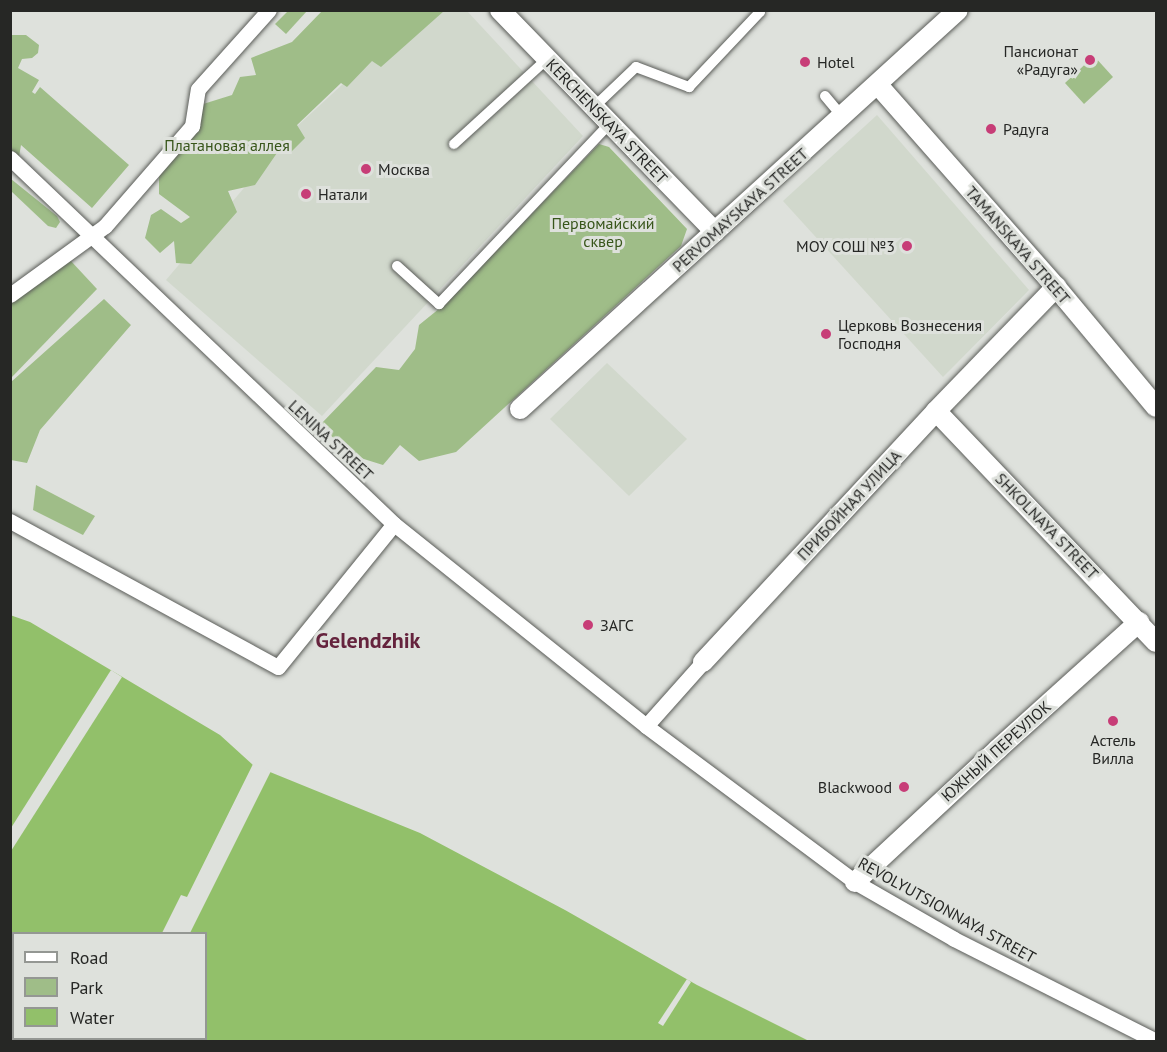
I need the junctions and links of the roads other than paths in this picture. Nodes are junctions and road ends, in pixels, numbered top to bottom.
1 (269, 10) edge
2 (500, 10) edge
3 (758, 10) edge
4 (958, 10) edge
5 (547, 59) junction
6 (878, 84) junction
7 (825, 96) dead end
8 (594, 107) junction
9 (835, 108) dead end
10 (610, 123) junction
11 (454, 144) dead end
12 (10, 158) edge
13 (715, 232) junction
14 (92, 238) junction
15 (397, 266) dead end
16 (1056, 287) junction
17 (10, 295) edge
18 (1156, 406) edge
19 (520, 409) dead end
20 (936, 411) junction
21 (10, 521) edge
22 (394, 524) junction
23 (1139, 622) junction
24 (1156, 642) edge
25 (703, 662) joint
26 (645, 726) junction
27 (855, 882) junction
28 (1156, 1041) edge

1 - 14 street
2 - 5 street, KERCHENSKAYA STREET
3 - 8 lane
4 - 6 street, PERVOMAYSKAYA STREET
5 - 8 street, KERCHENSKAYA STREET
5 - 11 lane
6 - 13 street, PERVOMAYSKAYA STREET
6 - 16 street, TAMANSKAYA STREET
7 - 9 lane
8 - 10 street, KERCHENSKAYA STREET
10 - 13 street, KERCHENSKAYA STREET
10 - 15 lane
12 - 14 street, LENINA STREET
13 - 19 street, PERVOMAYSKAYA STREET
14 - 17 street
14 - 22 street, LENINA STREET
16 - 18 street, TAMANSKAYA STREET
16 - 20 street, ПРИБОЙНАЯ УЛИЦА
20 - 23 street, SHKOLNAYA STREET
20 - 25 street, ПРИБОЙНАЯ УЛИЦА
21 - 22 street
22 - 26 street, LENINA STREET
23 - 24 street, SHKOLNAYA STREET
23 - 27 street, ЮЖНЫЙ ПЕРЕУЛОК
25 - 26 street, ПРИБОЙНАЯ УЛИЦА
26 - 27 street, REVOLYUTSIONNAYA STREET
27 - 28 street, REVOLYUTSIONNAYA STREET

